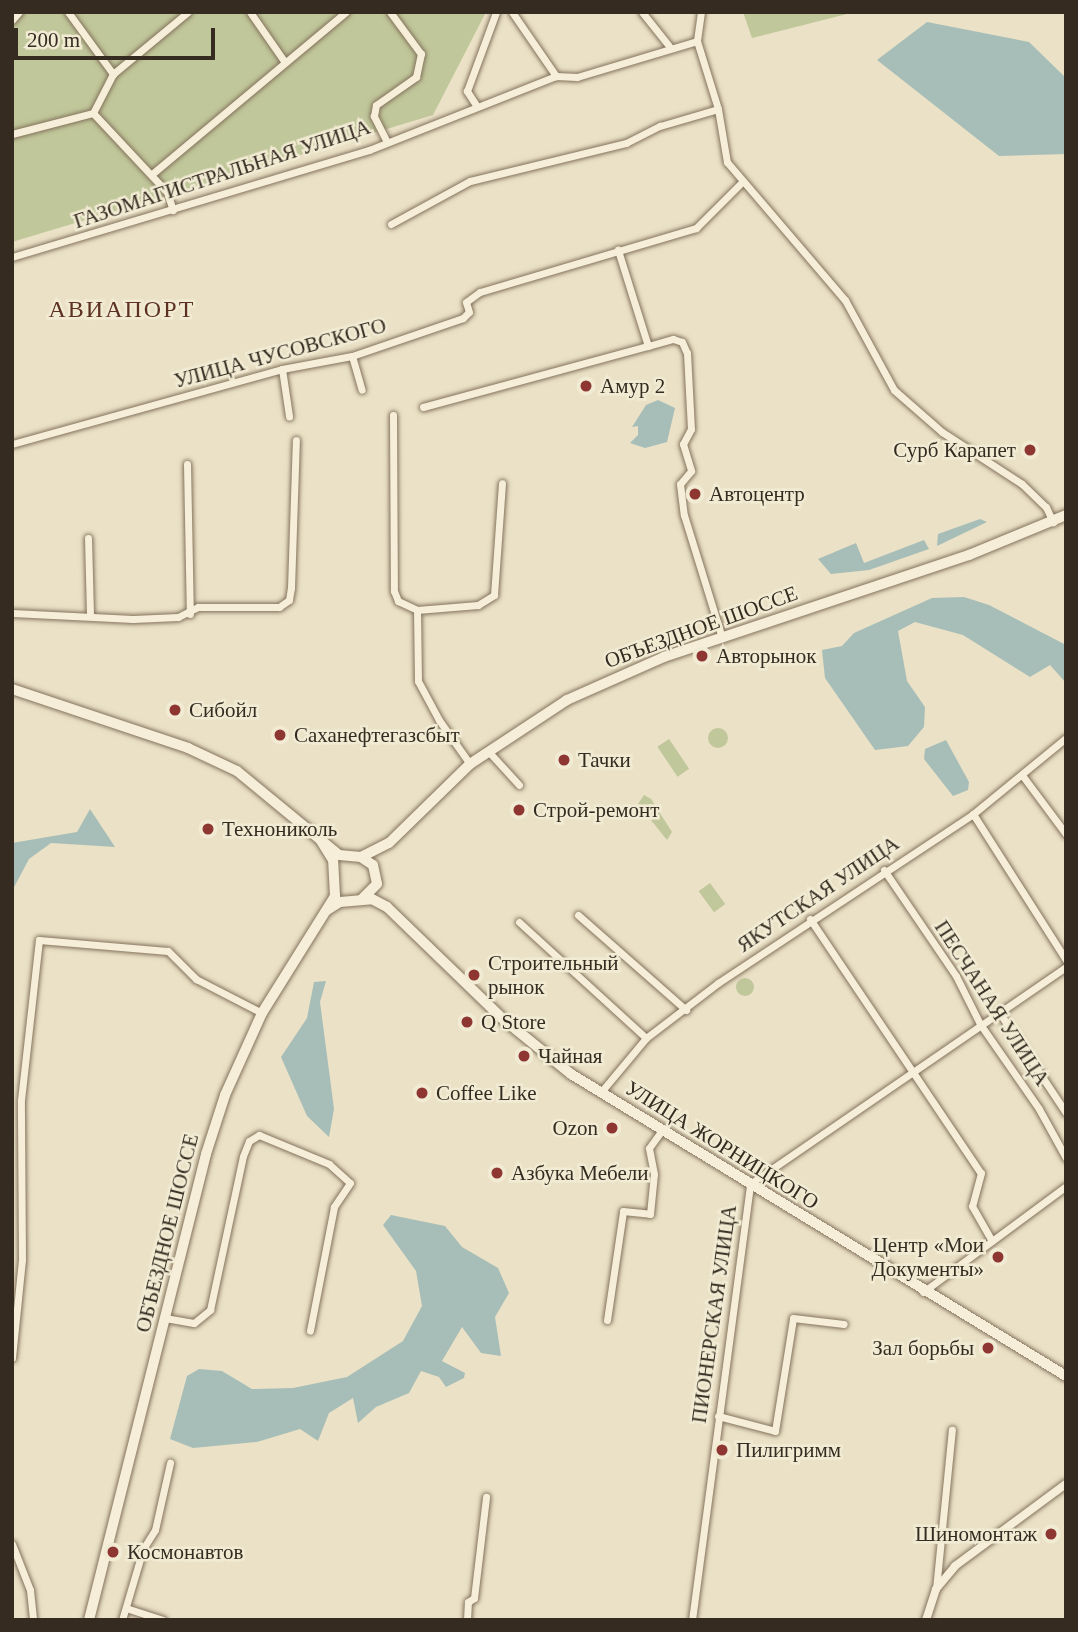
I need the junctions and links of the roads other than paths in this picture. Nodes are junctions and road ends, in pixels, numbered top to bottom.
1 (19, 12) edge
2 (68, 12) edge
3 (188, 12) edge
4 (250, 12) edge
5 (346, 12) edge
6 (390, 12) edge
7 (496, 12) edge
8 (512, 12) edge
9 (642, 12) edge
10 (701, 12) edge
11 (12, 20) edge
12 (697, 41) junction
13 (669, 46) junction
14 (284, 61) junction
15 (113, 74) junction
16 (556, 76) junction
17 (476, 105) junction
18 (718, 109) junction
19 (93, 113) junction
20 (12, 134) edge
21 (386, 140) junction
22 (152, 174) junction
23 (743, 181) junction
24 (173, 210) junction
25 (391, 223) dead end
26 (618, 250) junction
27 (12, 257) edge
28 (648, 346) junction
29 (352, 356) junction
30 (282, 369) junction
31 (362, 390) dead end
32 (423, 407) dead end
33 (393, 415) dead end
34 (289, 416) dead end
35 (296, 440) dead end
36 (12, 444) edge
37 (187, 464) dead end
38 (502, 483) dead end
39 (1066, 515) edge
40 (1053, 522) junction
41 (88, 538) dead end
42 (417, 610) junction
43 (12, 613) edge
44 (190, 614) junction
45 (90, 616) junction
46 (722, 638) junction
47 (12, 689) edge
48 (1066, 738) edge
49 (488, 751) junction
50 (470, 764) junction
51 (1023, 775) junction
52 (519, 785) dead end
53 (972, 814) junction
54 (1066, 834) edge
55 (318, 838) junction
56 (389, 843) junction
57 (356, 857) junction
58 (884, 870) junction
59 (377, 874) junction
60 (335, 879) junction
61 (357, 900) junction
62 (387, 907) junction
63 (327, 909) junction
64 (578, 915) dead end
65 (810, 919) junction
66 (519, 922) dead end
67 (1066, 960) edge
68 (1066, 967) edge
69 (686, 1010) junction
70 (999, 1012) junction
71 (262, 1013) junction
72 (980, 1024) junction
73 (646, 1038) junction
74 (914, 1071) junction
75 (601, 1092) junction
76 (1066, 1113) edge
77 (662, 1130) junction
78 (1066, 1158) edge
79 (750, 1184) junction
80 (1066, 1186) edge
81 (992, 1241) junction
82 (923, 1292) junction
83 (165, 1318) junction
84 (607, 1320) dead end
85 (844, 1324) dead end
86 (310, 1331) dead end
87 (12, 1357) edge
88 (1066, 1376) edge
89 (718, 1416) junction
90 (952, 1430) dead end
91 (170, 1462) dead end
92 (1066, 1484) edge
93 (486, 1497) dead end
94 (12, 1544) edge
95 (936, 1589) junction
96 (125, 1608) junction
97 (33, 1620) edge
98 (89, 1620) edge
99 (122, 1620) edge
100 (163, 1620) edge
101 (467, 1620) edge
102 (692, 1620) edge
103 (926, 1620) edge

1 - 11 street
2 - 15 street
3 - 15 street
4 - 14 street
5 - 14 street
6 - 21 street
7 - 17 street
8 - 16 street
9 - 13 street
10 - 12 street
12 - 13 street
12 - 18 street
13 - 16 street
14 - 22 street
15 - 19 street
16 - 17 street
17 - 21 street, ГАЗОМАГИСТРАЛЬНАЯ УЛИЦА
18 - 23 street
18 - 25 street
19 - 20 street
19 - 22 street
21 - 24 street, ГАЗОМАГИСТРАЛЬНАЯ УЛИЦА
22 - 24 street
23 - 26 street, УЛИЦА ЧУСОВСКОГО
23 - 40 street
24 - 27 street, ГАЗОМАГИСТРАЛЬНАЯ УЛИЦА
26 - 28 street
26 - 29 street, УЛИЦА ЧУСОВСКОГО
28 - 32 street
28 - 46 street
29 - 30 street, УЛИЦА ЧУСОВСКОГО
29 - 31 street
30 - 34 street
30 - 36 street, УЛИЦА ЧУСОВСКОГО
33 - 42 street
35 - 44 street
37 - 44 street
38 - 42 street
39 - 40 main road, ОБЪЕЗДНОЕ ШОССЕ
40 - 46 main road, ОБЪЕЗДНОЕ ШОССЕ
41 - 45 street
42 - 50 street
43 - 45 street
44 - 45 street
46 - 49 main road, ОБЪЕЗДНОЕ ШОССЕ
47 - 55 main road
48 - 51 street, ЯКУТСКАЯ УЛИЦА
49 - 50 main road, ОБЪЕЗДНОЕ ШОССЕ
49 - 52 street
50 - 56 main road, ОБЪЕЗДНОЕ ШОССЕ
51 - 53 street, ЯКУТСКАЯ УЛИЦА
51 - 54 street
53 - 58 street, ЯКУТСКАЯ УЛИЦА
53 - 67 street
55 - 57 main road
55 - 60 main road
56 - 57 main road, ОБЪЕЗДНОЕ ШОССЕ
56 - 59 main road, ОБЪЕЗДНОЕ ШОССЕ
57 - 59 main road
57 - 60 main road
58 - 65 street, ЯКУТСКАЯ УЛИЦА
58 - 72 street, ПЕСЧАНАЯ УЛИЦА
59 - 61 main road
59 - 62 main road, УЛИЦА ЖОРНИЦКОГО
60 - 61 main road
60 - 63 main road, ОБЪЕЗДНОЕ ШОССЕ
61 - 62 main road
61 - 63 main road
62 - 75 main road, УЛИЦА ЖОРНИЦКОГО
63 - 71 main road, ОБЪЕЗДНОЕ ШОССЕ
64 - 69 street
65 - 69 street, ЯКУТСКАЯ УЛИЦА
65 - 74 street
66 - 73 street
68 - 70 street, ПИОНЕРСКАЯ УЛИЦА
69 - 73 street, ЯКУТСКАЯ УЛИЦА
70 - 72 street, ПИОНЕРСКАЯ УЛИЦА
70 - 76 street, ПЕСЧАНАЯ УЛИЦА
71 - 83 main road, ОБЪЕЗДНОЕ ШОССЕ
71 - 87 street
72 - 74 street, ПИОНЕРСКАЯ УЛИЦА
72 - 78 street, ПЕСЧАНАЯ УЛИЦА
73 - 75 street, ЯКУТСКАЯ УЛИЦА
74 - 79 street, ПИОНЕРСКАЯ УЛИЦА
74 - 81 street
75 - 77 main road, УЛИЦА ЖОРНИЦКОГО
77 - 79 main road, УЛИЦА ЖОРНИЦКОГО
77 - 84 street
79 - 82 main road, УЛИЦА ЖОРНИЦКОГО
79 - 89 street, ПИОНЕРСКАЯ УЛИЦА
80 - 81 street
81 - 82 street
82 - 88 main road, УЛИЦА ЖОРНИЦКОГО
83 - 86 street
83 - 98 main road, ОБЪЕЗДНОЕ ШОССЕ
85 - 89 street
89 - 102 street, ПИОНЕРСКАЯ УЛИЦА
90 - 95 street
91 - 96 street
92 - 95 street
93 - 101 street
94 - 97 street
95 - 103 street
96 - 99 street
96 - 100 street

